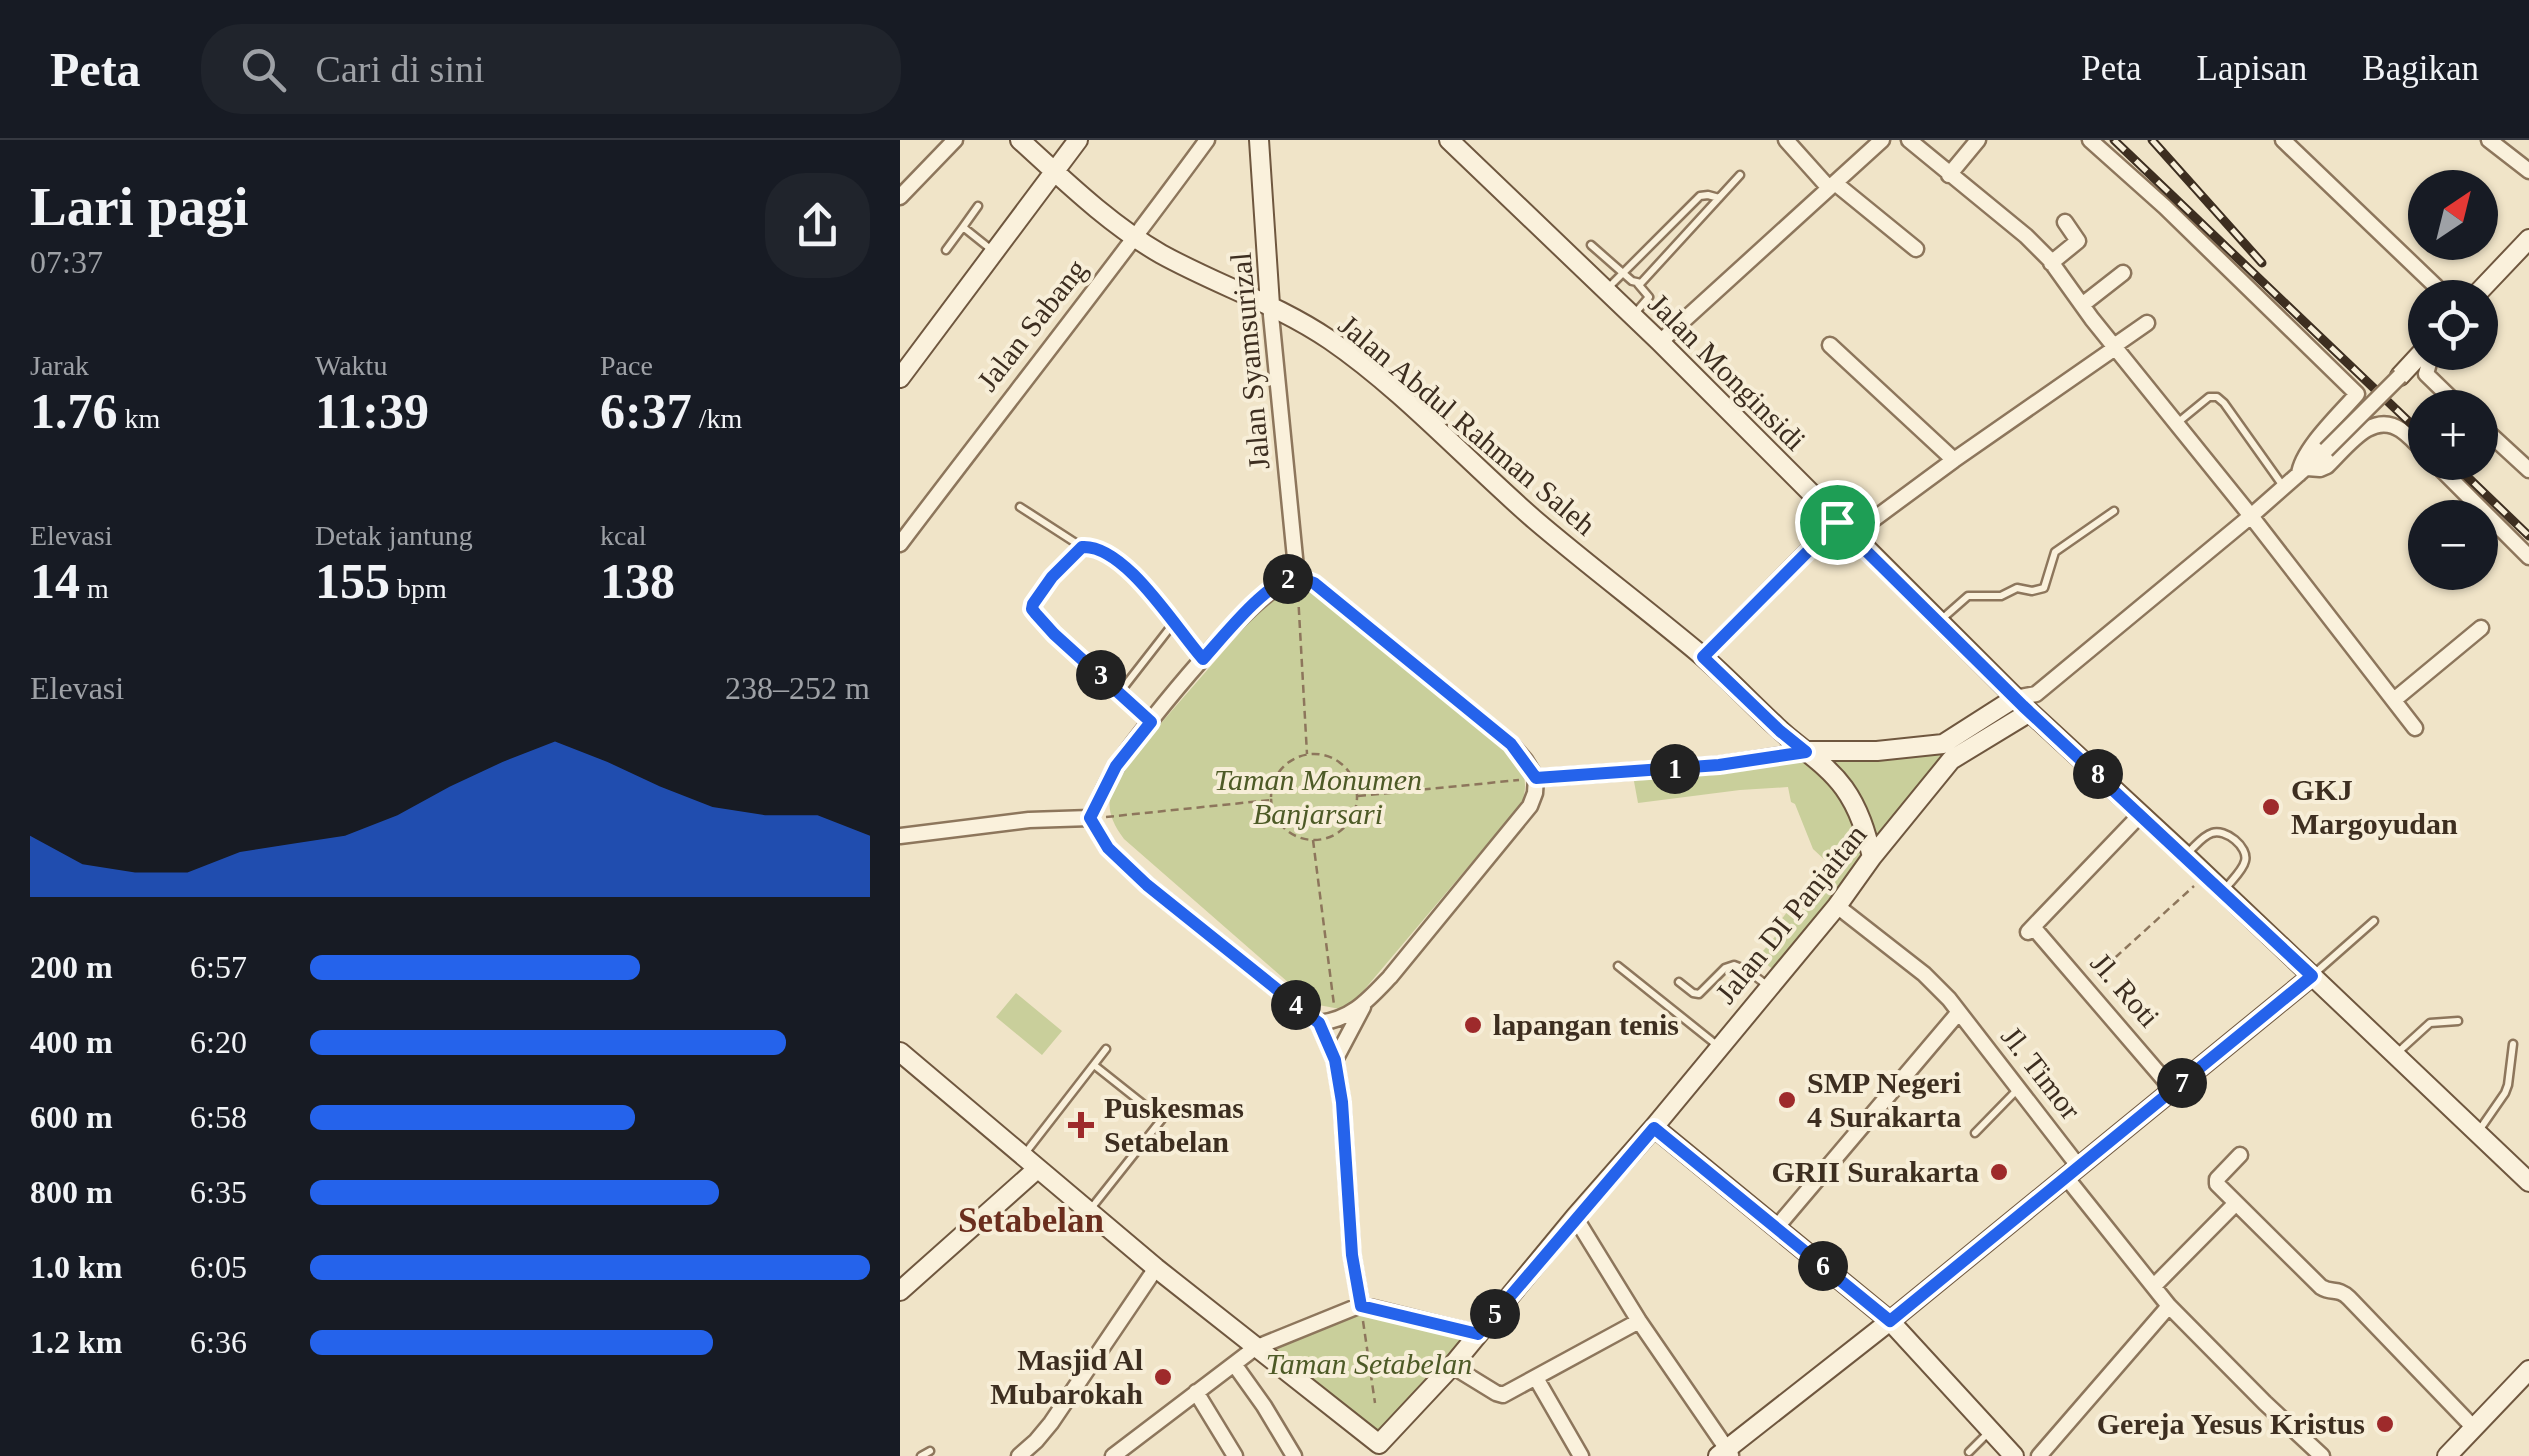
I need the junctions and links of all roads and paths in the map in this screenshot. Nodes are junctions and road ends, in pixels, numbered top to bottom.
1 (955, 140) edge
2 (1020, 140) edge
3 (1078, 140) edge
4 (1206, 140) edge
5 (1259, 140) edge
6 (1449, 140) edge
7 (1786, 140) edge
8 (1882, 140) edge
9 (1909, 140) edge
10 (1978, 140) edge
11 (2090, 140) edge
12 (2282, 140) edge
13 (2489, 140) edge
14 (2529, 171) edge
15 (1054, 172) junction
16 (1740, 175) dead end
17 (1949, 175) junction
18 (1832, 185) junction
19 (904, 189) edge
20 (1719, 198) junction
21 (978, 206) dead end
22 (2065, 222) dead end
23 (963, 227) junction
24 (1135, 238) junction
25 (2529, 239) edge
26 (1591, 245) dead end
27 (1916, 249) dead end
28 (946, 250) dead end
29 (994, 252) junction
30 (2051, 263) junction
31 (1622, 272) junction
32 (2122, 273) dead end
33 (2429, 280) edge
34 (2490, 280) edge
35 (1637, 284) junction
36 (1606, 290) junction
37 (1270, 304) junction
38 (2082, 305) junction
39 (1633, 316) junction
40 (2147, 323) dead end
41 (1660, 342) junction
42 (1830, 344) dead end
43 (2114, 347) junction
44 (2408, 367) edge
45 (2427, 370) edge
46 (2400, 376) joint
47 (900, 378) edge
48 (2442, 390) edge
49 (2176, 424) junction
50 (2408, 435) edge
51 (2498, 442) edge
52 (1954, 460) junction
53 (2529, 470) edge
54 (2303, 471) junction
55 (2452, 480) edge
56 (2284, 487) junction
57 (1020, 507) dead end
58 (2114, 511) dead end
59 (2251, 516) junction
60 (1837, 522) junction
61 (1851, 536) junction
62 (900, 544) edge
63 (1082, 547) junction
64 (2529, 557) edge
65 (1298, 578) junction
66 (1938, 622) junction
67 (1173, 624) junction
68 (2482, 628) dead end
69 (1703, 657) junction
70 (1203, 659) junction
71 (1120, 692) junction
72 (2015, 698) junction
73 (2394, 700) junction
74 (2033, 703) junction
75 (1151, 722) junction
76 (2415, 728) dead end
77 (1806, 752) junction
78 (1947, 752) junction
79 (1308, 754) junction
80 (1536, 778) junction
81 (1358, 796) junction
82 (1271, 800) junction
83 (2141, 814) junction
84 (1090, 818) junction
85 (900, 836) edge
86 (1313, 840) junction
87 (2185, 855) junction
88 (1872, 858) junction
89 (2206, 874) junction
90 (2223, 891) junction
91 (1837, 906) junction
92 (2374, 921) dead end
93 (1618, 966) dead end
94 (2312, 976) junction
95 (1679, 982) dead end
96 (1770, 986) junction
97 (2085, 986) junction
98 (1366, 1002) junction
99 (1960, 1012) junction
100 (1336, 1021) junction
101 (2458, 1022) dead end
102 (1319, 1023) junction
103 (2513, 1044) dead end
104 (1718, 1046) junction
105 (1106, 1050) dead end
106 (900, 1052) edge
107 (2395, 1054) junction
108 (1335, 1060) junction
109 (1094, 1065) junction
110 (2018, 1089) junction
111 (2173, 1090) junction
112 (1654, 1128) junction
113 (1975, 1133) dead end
114 (2477, 1133) junction
115 (2240, 1156) dead end
116 (1030, 1163) junction
117 (2072, 1172) junction
118 (2529, 1182) edge
119 (2236, 1203) junction
120 (1088, 1212) junction
121 (1576, 1217) junction
122 (1776, 1228) junction
123 (1156, 1268) junction
124 (2154, 1286) junction
125 (900, 1291) edge
126 (1361, 1306) junction
127 (2169, 1306) junction
128 (1640, 1321) junction
129 (1890, 1321) junction
130 (1365, 1330) dead end
131 (1478, 1334) junction
132 (1256, 1348) junction
133 (1234, 1364) junction
134 (1452, 1366) junction
135 (2529, 1370) edge
136 (1536, 1378) junction
137 (1196, 1392) junction
138 (1376, 1403) dead end
139 (2474, 1428) junction
140 (1990, 1430) junction
141 (1380, 1450) edge
142 (930, 1451) dead end
143 (1969, 1452) dead end
144 (1118, 1454) edge
145 (1725, 1454) edge
146 (921, 1456) edge
147 (1019, 1456) edge
148 (1235, 1456) edge
149 (1294, 1456) edge
150 (1580, 1456) edge
151 (2014, 1456) edge
152 (2038, 1456) edge
153 (2322, 1456) edge
154 (2447, 1456) edge

1 - 19 street
2 - 15 main road, Jalan Abdul Rahman Saleh
3 - 15 main road
4 - 24 street, Jalan Sabang
5 - 37 main road, Jalan Syamsurizal
6 - 36 main road, Jalan Monginsidi
7 - 18 street
8 - 18 street
9 - 17 street
10 - 17 street
11 - 54 street
12 - 33 street
13 - 14 street
15 - 24 main road, Jalan Abdul Rahman Saleh
15 - 29 main road
16 - 20 lane
17 - 30 street
18 - 27 street
18 - 41 street
20 - 31 lane
20 - 35 lane
21 - 23 lane
22 - 30 street
23 - 28 lane
23 - 29 lane
24 - 37 main road, Jalan Abdul Rahman Saleh
24 - 62 street, Jalan Sabang
25 - 34 main road
26 - 31 lane
29 - 47 main road
30 - 38 street
31 - 35 lane
31 - 36 lane
32 - 38 street
35 - 39 lane
36 - 39 main road, Jalan Monginsidi
37 - 65 street, Jalan Syamsurizal
37 - 69 main road, Jalan Abdul Rahman Saleh
38 - 43 street
39 - 41 main road, Jalan Monginsidi
40 - 43 street
41 - 60 main road, Jalan Monginsidi
42 - 52 street
43 - 49 street
43 - 52 street
44 - 46 main road
45 - 48 street
46 - 54 street, bridge
49 - 56 lane
49 - 59 street
50 - 54 street
51 - 53 street
52 - 61 street
54 - 56 street
55 - 64 street
56 - 59 street
57 - 63 lane
58 - 66 lane
59 - 73 street
59 - 74 street
60 - 61 main road, Jalan Monginsidi
60 - 69 street
61 - 66 main road, Jalan Monginsidi
63 - 67 lane
63 - 71 lane
65 - 70 street
65 - 79 path
65 - 80 street
66 - 72 main road, Jalan Monginsidi
67 - 70 lane
67 - 71 lane
68 - 73 street
69 - 77 main road, Jalan Abdul Rahman Saleh
70 - 75 street
71 - 75 lane
72 - 74 main road, Jalan Monginsidi
72 - 78 main road
73 - 76 street
74 - 78 main road, Jalan DI Panjaitan
74 - 83 main road, Jalan Monginsidi
75 - 84 street
77 - 78 main road
77 - 80 street
77 - 88 main road, Jalan Abdul Rahman Saleh
78 - 88 main road, Jalan DI Panjaitan
79 - 81 path
79 - 82 path
80 - 81 path
80 - 98 street
81 - 86 path
82 - 84 path
82 - 86 path
83 - 87 main road, Jalan Monginsidi
83 - 97 street, Jl. Roti
84 - 85 street
84 - 102 street
86 - 100 path
87 - 89 main road, Jalan Monginsidi
87 - 90 lane
88 - 91 main road, Jalan DI Panjaitan
89 - 90 main road, Jalan Monginsidi
89 - 97 path
90 - 94 main road, Jalan Monginsidi
91 - 96 main road, Jalan DI Panjaitan
91 - 99 street, Jl. Timor
92 - 94 lane
93 - 104 lane
94 - 107 main road, Jalan Monginsidi
94 - 111 main road
95 - 96 lane
96 - 104 main road, Jalan DI Panjaitan
97 - 111 street, Jl. Roti
98 - 100 street
98 - 108 street
99 - 110 street, Jl. Timor
99 - 122 street
100 - 102 street
101 - 107 lane
102 - 108 street
103 - 114 lane
104 - 112 main road, Jalan DI Panjaitan
105 - 109 lane
106 - 116 main road
107 - 114 main road, Jalan Monginsidi
108 - 126 street
109 - 116 lane
109 - 120 lane
110 - 113 lane
110 - 117 street, Jl. Timor
111 - 117 main road
112 - 121 main road, Jalan DI Panjaitan
112 - 122 main road
114 - 118 main road, Jalan Monginsidi
115 - 119 street
116 - 120 main road
116 - 125 main road
117 - 124 street, Jl. Timor
117 - 129 main road
119 - 124 street
119 - 139 street
120 - 123 main road
121 - 128 street
121 - 131 main road, Jalan DI Panjaitan
122 - 129 main road
123 - 132 main road
123 - 147 street
124 - 127 street, Jl. Timor
126 - 131 street
126 - 132 street
127 - 152 street
127 - 153 street, Jl. Timor
128 - 136 street
128 - 145 street
129 - 140 main road
129 - 145 main road
130 - 138 path
131 - 134 main road, Jalan DI Panjaitan
132 - 133 street
132 - 141 main road
133 - 137 street
133 - 149 street
134 - 136 street
134 - 141 main road, Jalan DI Panjaitan
135 - 139 main road
136 - 150 street
137 - 144 street
137 - 148 street
139 - 154 main road
140 - 143 lane
140 - 151 main road
142 - 146 lane

